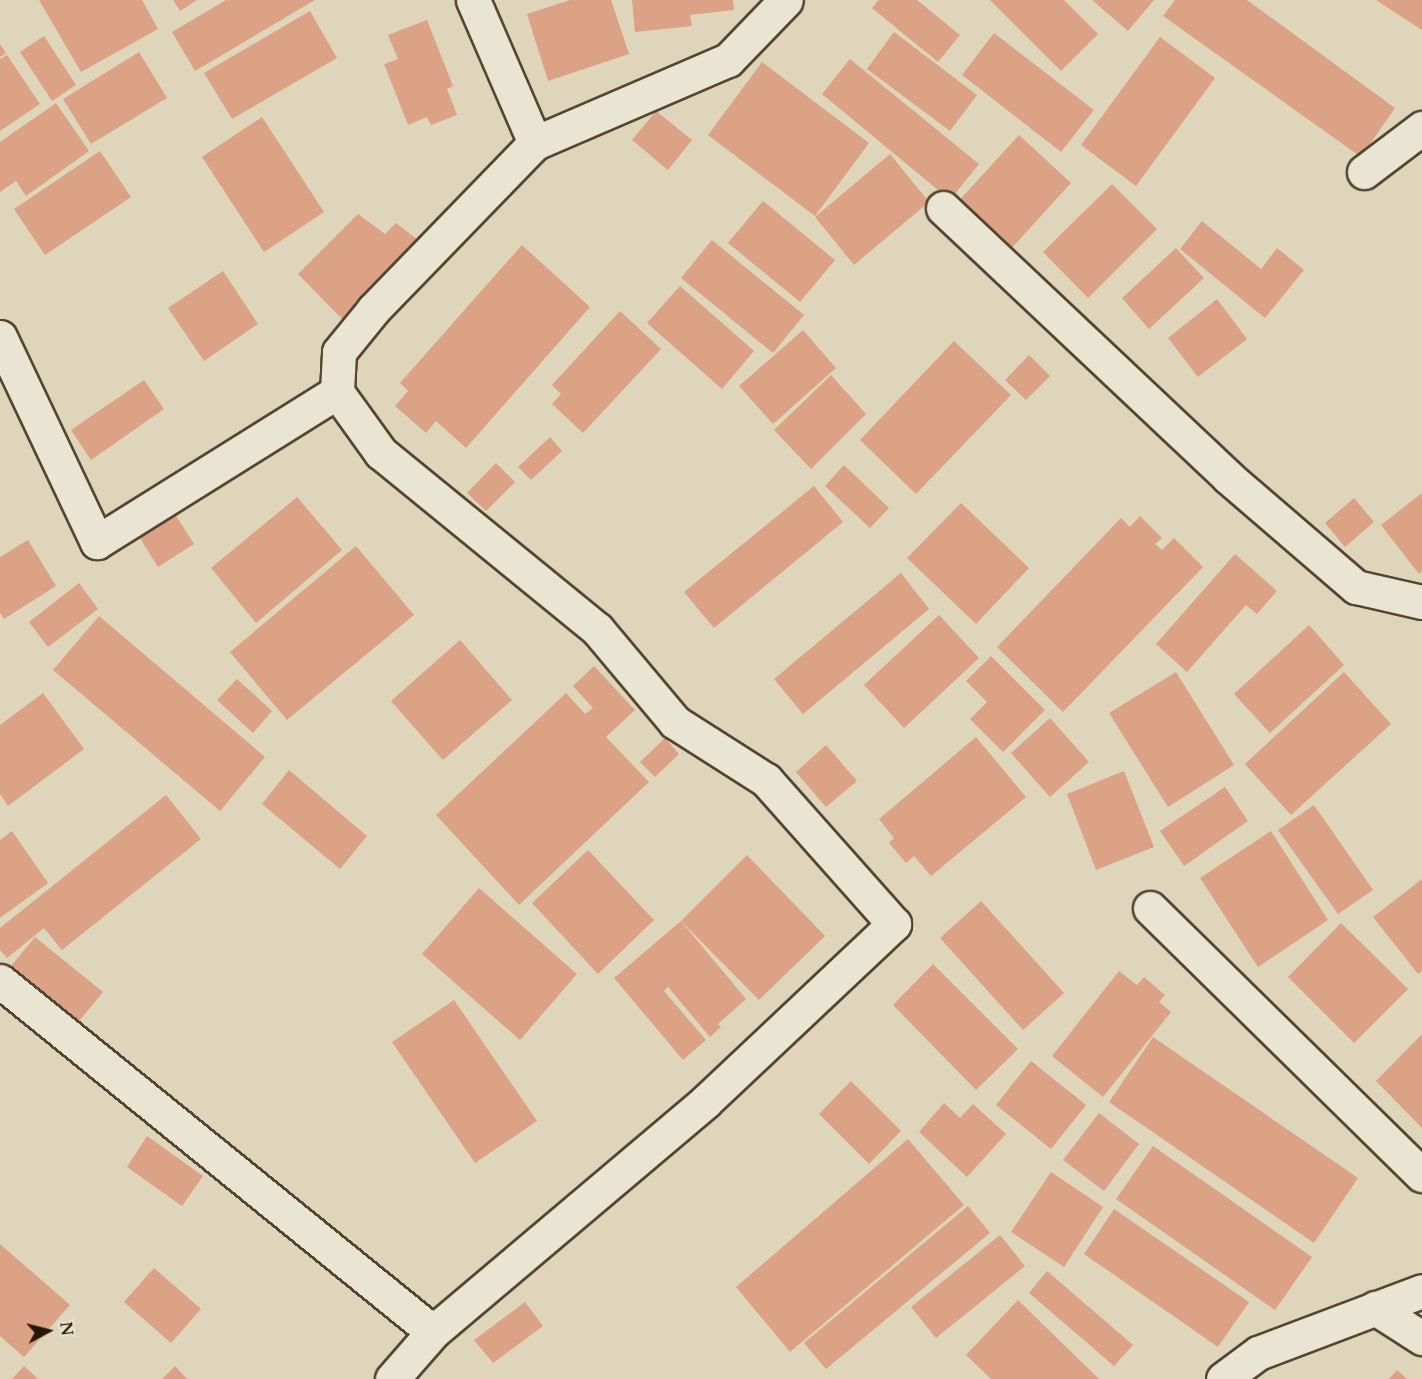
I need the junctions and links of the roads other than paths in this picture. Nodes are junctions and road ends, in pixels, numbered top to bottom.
1 (473, 0) edge
2 (786, 0) edge
3 (1422, 128) edge
4 (535, 143) junction
5 (1364, 172) dead end
6 (943, 208) dead end
7 (0, 337) edge
8 (337, 393) junction
9 (1422, 602) edge
10 (1150, 908) dead end
11 (0, 981) edge
12 (1422, 1174) edge
13 (1422, 1291) edge
14 (1375, 1308) junction
15 (433, 1332) junction
16 (1422, 1338) edge
17 (392, 1379) edge
18 (1223, 1379) edge

1 - 4 street
2 - 4 street
3 - 5 street
4 - 8 street
6 - 9 street
7 - 8 street
8 - 15 street
10 - 12 street
11 - 15 street
13 - 14 street
14 - 16 street
14 - 18 street
15 - 17 street

